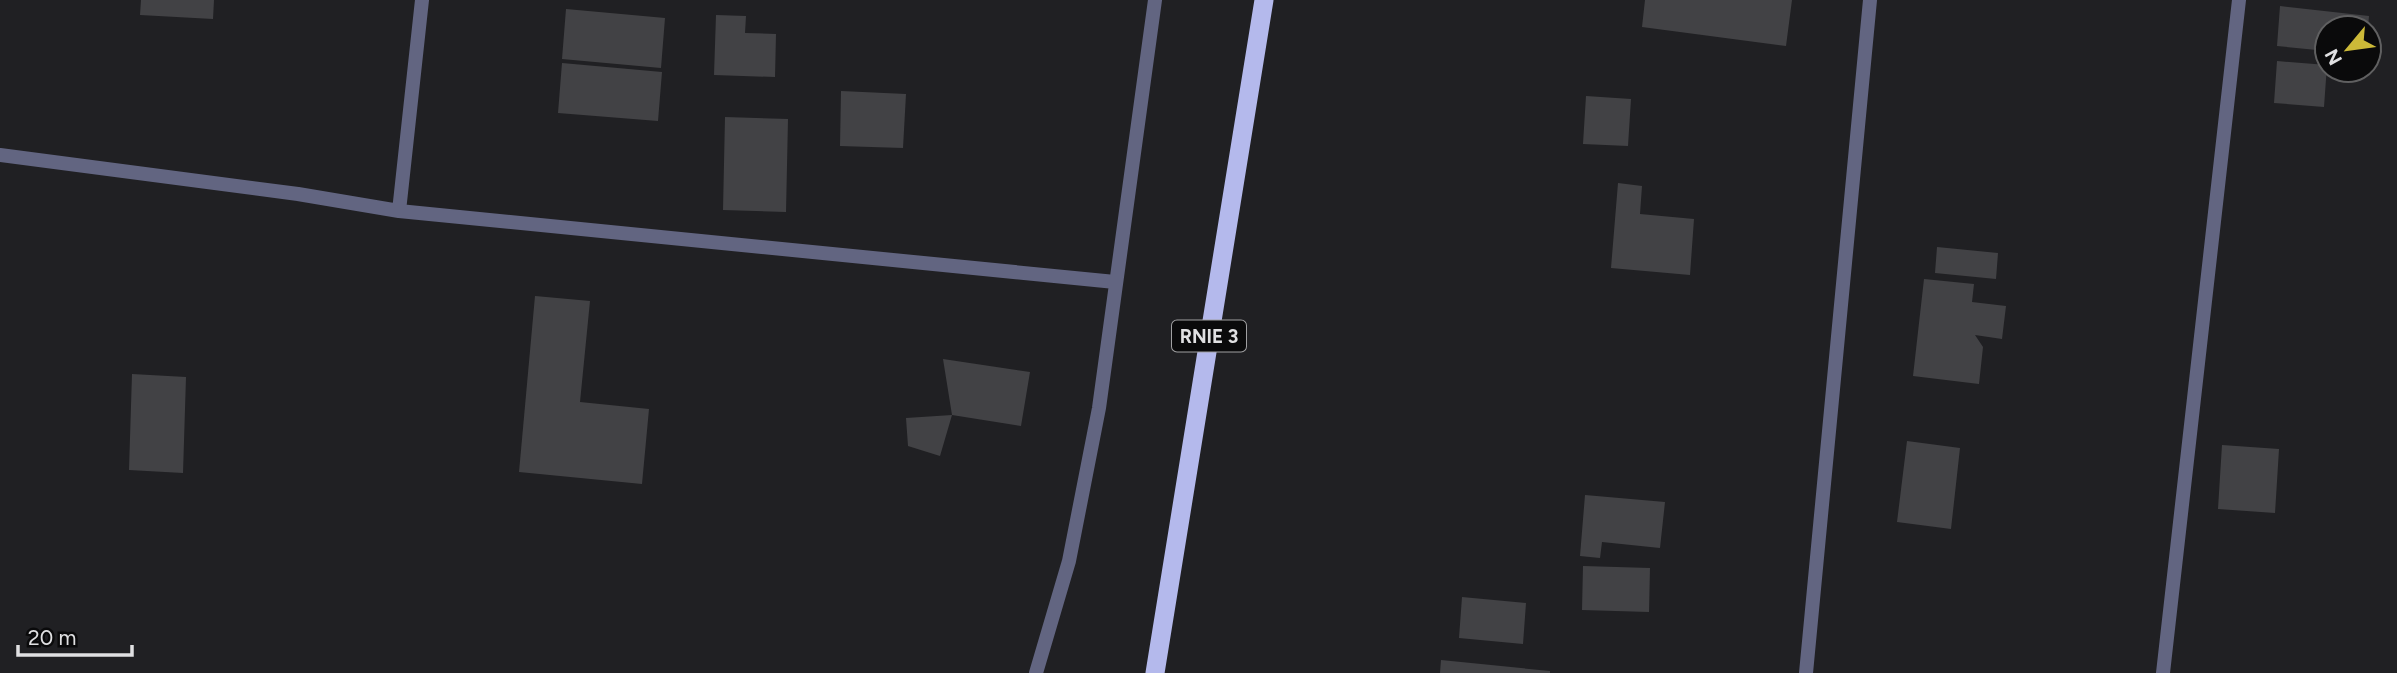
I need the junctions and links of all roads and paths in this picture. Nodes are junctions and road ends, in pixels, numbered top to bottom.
1 (422, 0) edge
2 (1155, 0) edge
3 (1264, 0) edge
4 (1870, 0) edge
5 (2239, 0) edge
6 (0, 155) edge
7 (399, 211) junction
8 (1115, 282) junction
9 (1036, 673) edge
10 (1155, 673) edge
11 (1806, 673) edge
12 (2164, 673) edge

1 - 7 street
2 - 8 street
3 - 10 highway, RNIE 3
4 - 11 street
5 - 12 street
6 - 7 street
7 - 8 street
8 - 9 street

